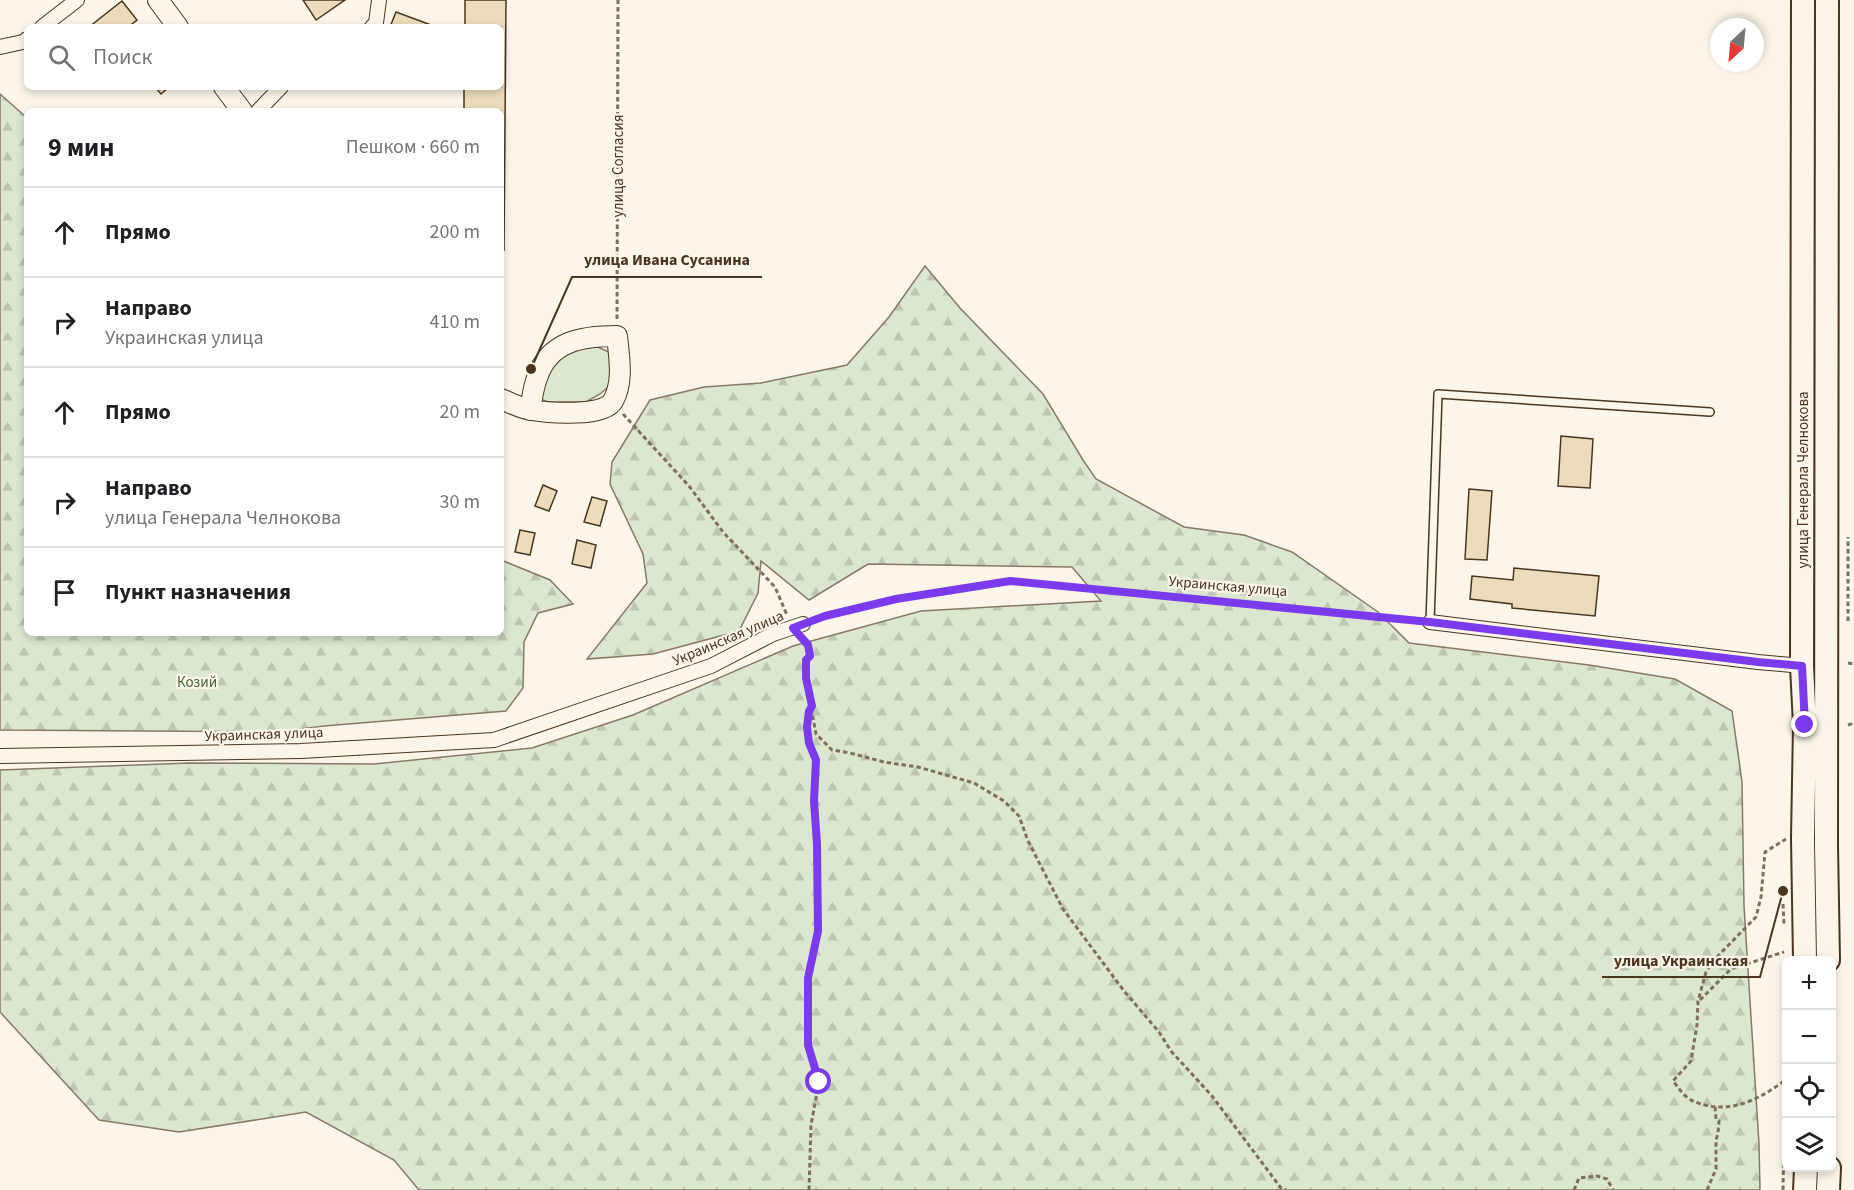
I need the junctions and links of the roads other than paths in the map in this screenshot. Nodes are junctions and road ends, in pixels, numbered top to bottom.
1 (77, 0) edge
2 (158, 0) edge
3 (379, 0) edge
4 (1803, 0) edge
5 (1827, 0) edge
6 (46, 24) edge
7 (176, 24) edge
8 (375, 24) edge
9 (24, 41) edge
10 (0, 47) edge
11 (226, 90) edge
12 (278, 90) edge
13 (240, 108) edge
14 (261, 108) edge
15 (504, 400) edge
16 (530, 410) junction
17 (1710, 412) dead end
18 (1430, 622) joint
19 (798, 626) road end
20 (1802, 666) junction
21 (0, 756) edge
22 (1795, 956) edge
23 (1828, 956) edge
24 (1806, 1172) edge
25 (1829, 1172) edge
26 (1805, 1190) edge
27 (1828, 1190) edge

1 - 6 street
2 - 7 street
3 - 8 street
4 - 20 main road, улица Генерала Челнокова
5 - 23 main road, улица Генерала Челнокова
9 - 10 street
11 - 13 street
12 - 14 street
15 - 16 street
16 - 16 street
17 - 18 lane
18 - 20 street
19 - 21 street, Украинская улица
20 - 22 main road, улица Генерала Челнокова
24 - 26 main road
25 - 27 main road

